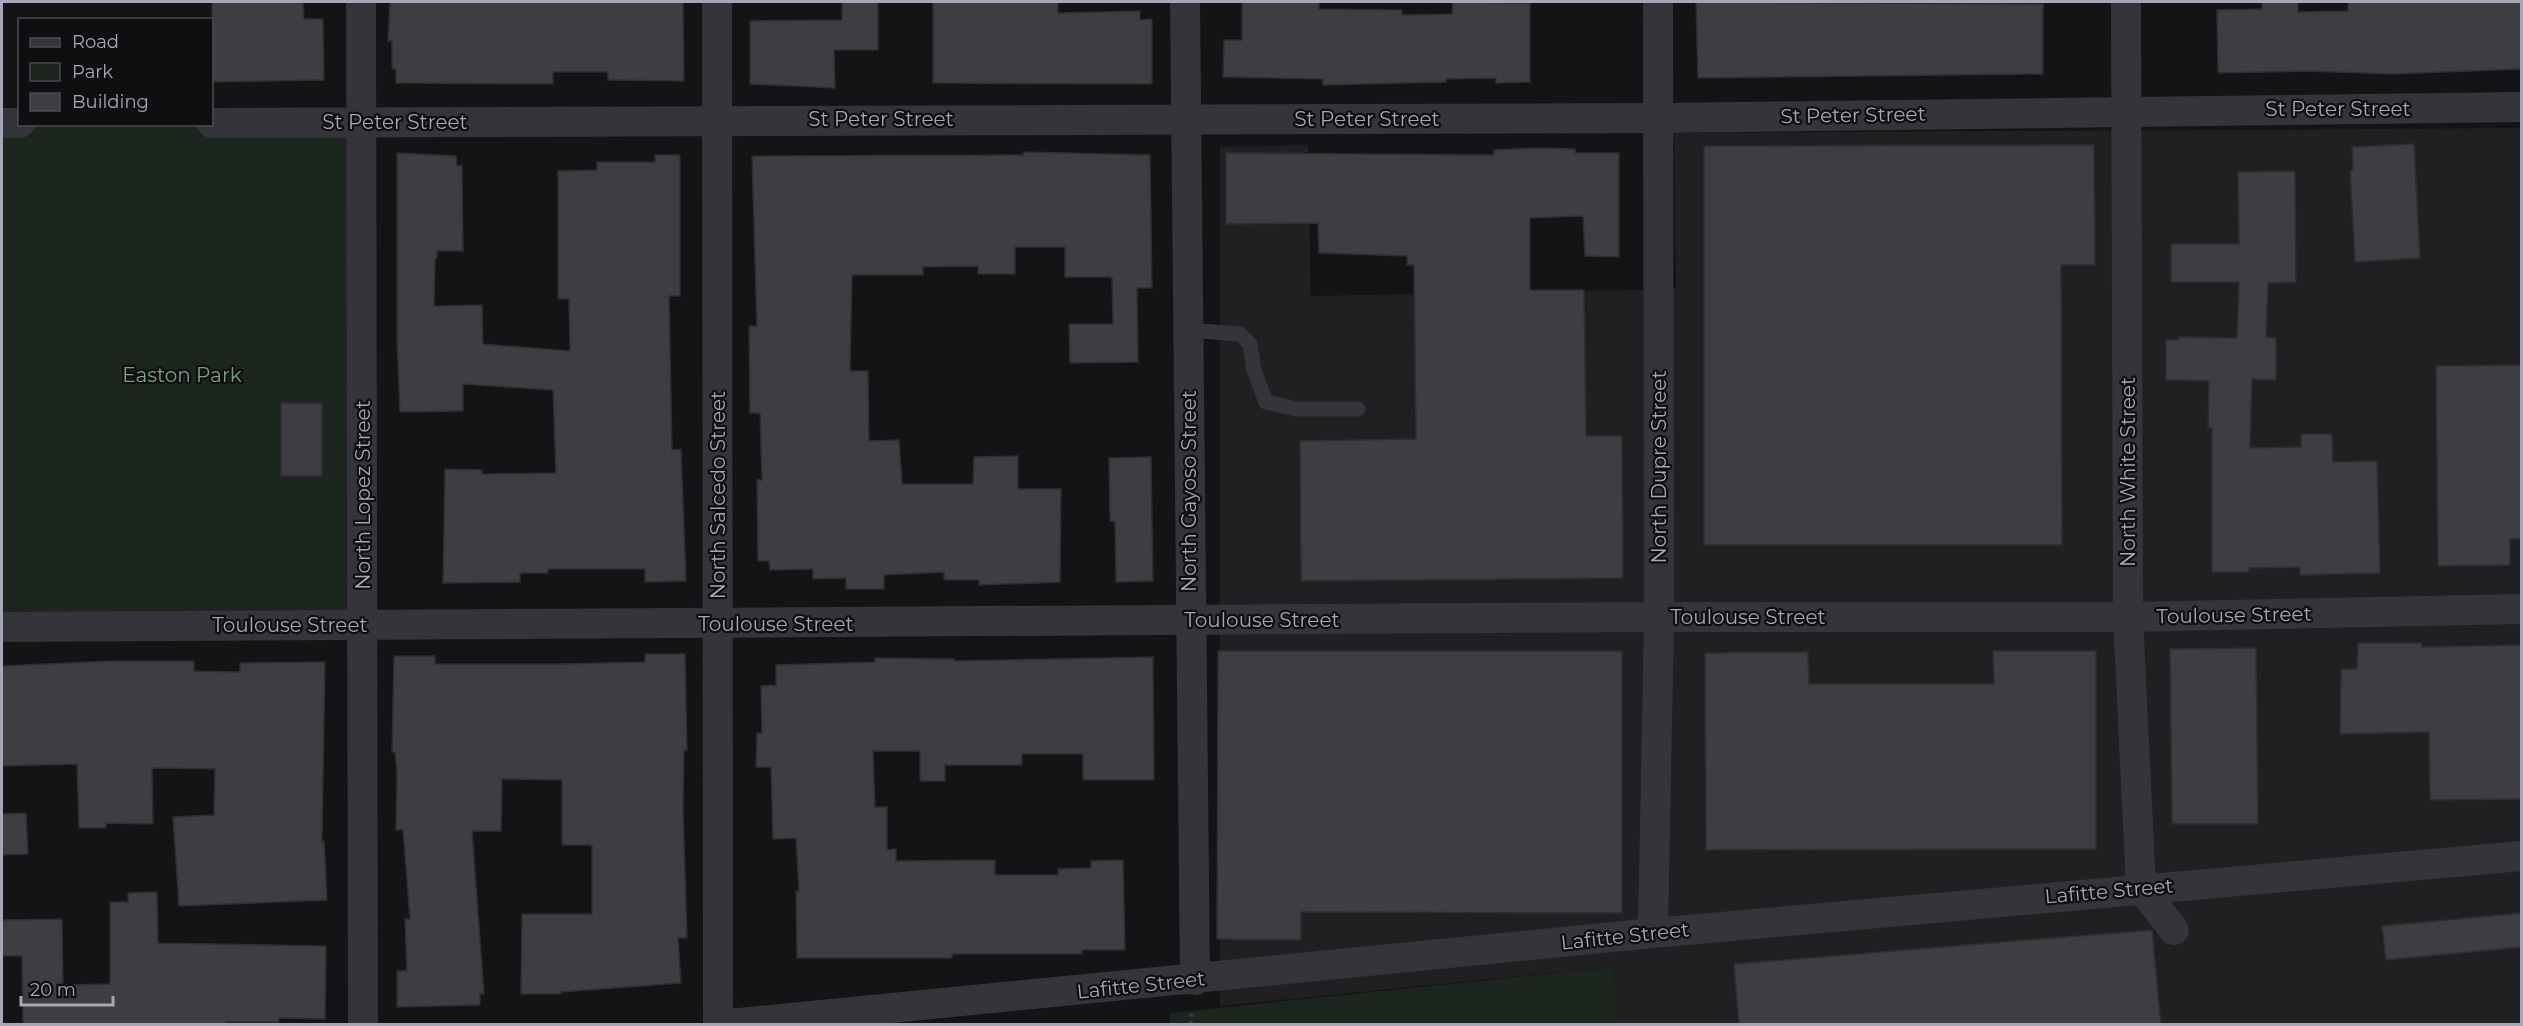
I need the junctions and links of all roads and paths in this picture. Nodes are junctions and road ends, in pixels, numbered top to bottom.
1 (361, 2) edge
2 (717, 2) edge
3 (1185, 2) edge
4 (1658, 2) edge
5 (2126, 2) edge
6 (2522, 107) edge
7 (2126, 110) junction
8 (1658, 118) junction
9 (1186, 119) junction
10 (717, 120) junction
11 (362, 122) junction
12 (2, 123) edge
13 (18, 123) edge
14 (213, 123) edge
15 (1187, 330) junction
16 (1358, 409) dead end
17 (2522, 609) edge
18 (1659, 617) junction
19 (2128, 617) junction
20 (1190, 620) junction
21 (718, 624) junction
22 (363, 625) junction
23 (2, 627) edge
24 (2522, 856) edge
25 (2141, 888) junction
26 (2174, 930) dead end
27 (1653, 933) junction
28 (1195, 980) junction
29 (363, 1024) edge
30 (718, 1024) edge
31 (729, 1024) edge

1 - 11 street, North Lopez Street
2 - 10 street, North Salcedo Street
3 - 9 street, North Gayoso Street
4 - 8 street, North Dupre Street
5 - 7 street, North White Street
6 - 7 street, St Peter Street
7 - 8 street, St Peter Street
7 - 19 street, North White Street
8 - 9 street, St Peter Street
8 - 18 street, North Dupre Street
9 - 10 street, St Peter Street
9 - 15 street, North Gayoso Street
10 - 11 street, St Peter Street
10 - 21 street, North Salcedo Street
11 - 14 street, St Peter Street
11 - 22 street, North Lopez Street
12 - 13 street
15 - 16 lane
15 - 20 street, North Gayoso Street
17 - 19 street, Toulouse Street
18 - 19 street, Toulouse Street
18 - 20 street, Toulouse Street
18 - 27 street, North Dupre Street
19 - 25 street, North White Street
20 - 21 street, Toulouse Street
20 - 28 street, North Gayoso Street
21 - 22 street, Toulouse Street
21 - 30 street, North Salcedo Street
22 - 23 street, Toulouse Street
22 - 29 street, North Lopez Street
24 - 25 street, Lafitte Street
25 - 26 street
25 - 27 street, Lafitte Street
27 - 28 street, Lafitte Street
28 - 31 street, Lafitte Street

